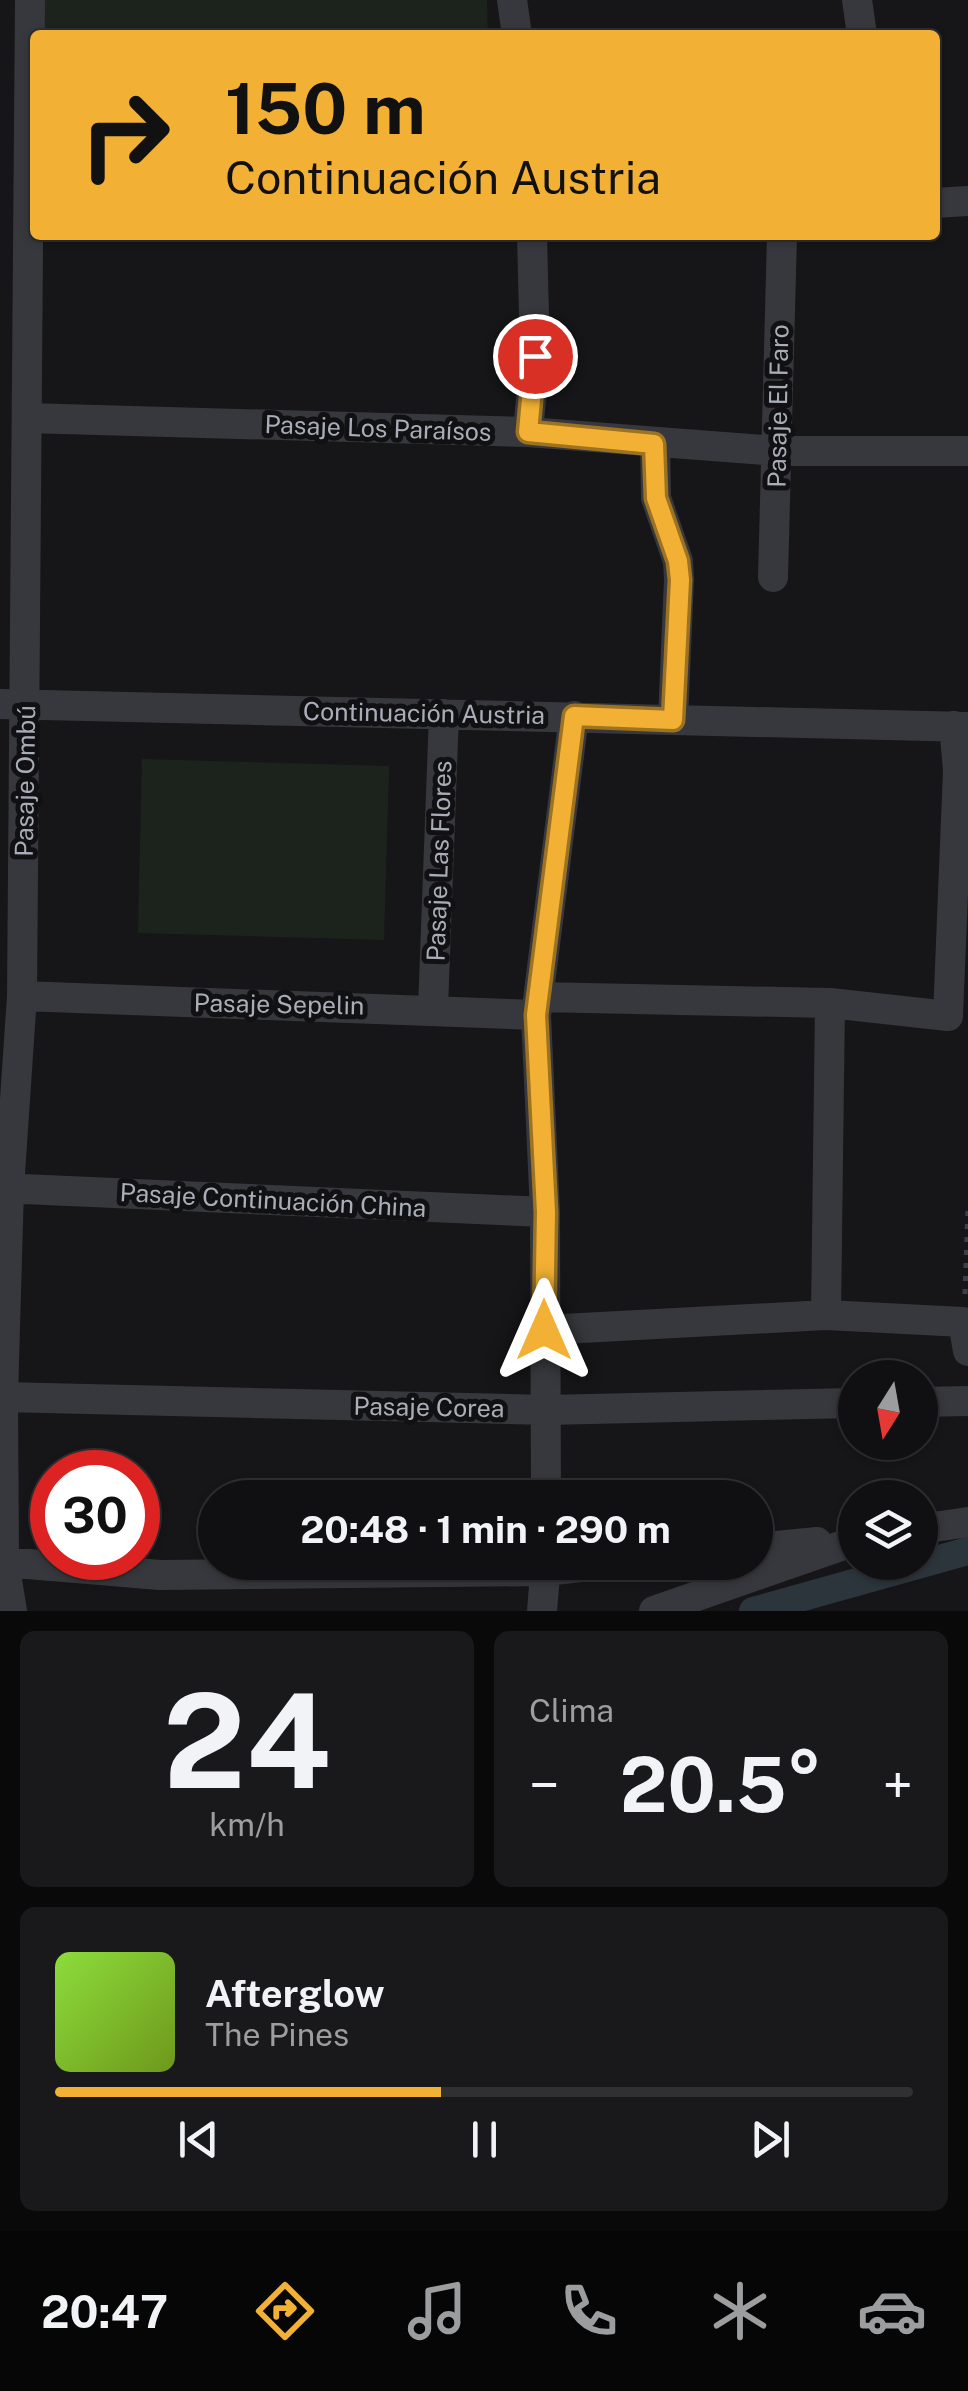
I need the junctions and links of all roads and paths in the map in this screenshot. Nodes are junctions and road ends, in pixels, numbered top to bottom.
1 (30, 0) edge
2 (512, 0) edge
3 (858, 0) edge
4 (31, 30) edge
5 (516, 30) edge
6 (861, 30) edge
7 (968, 201) edge
8 (940, 204) edge
9 (31, 240) edge
10 (532, 240) edge
11 (782, 240) edge
12 (28, 418) junction
13 (528, 432) junction
14 (654, 444) junction
15 (776, 450) junction
16 (968, 450) edge
17 (773, 577) dead end
18 (13, 704) edge
19 (444, 714) junction
20 (574, 716) junction
21 (673, 720) junction
22 (961, 726) edge
23 (12, 911) edge
24 (22, 996) junction
25 (830, 1003) junction
26 (538, 1006) junction
27 (433, 1008) junction
28 (5, 1188) edge
29 (968, 1208) edge
30 (546, 1212) junction
31 (826, 1315) junction
32 (544, 1330) junction
33 (966, 1336) edge
34 (2, 1358) edge
35 (4, 1396) junction
36 (968, 1401) edge
37 (938, 1402) edge
38 (838, 1403) edge
39 (546, 1410) junction
40 (546, 1480) edge
41 (968, 1522) edge
42 (938, 1526) edge
43 (2, 1530) edge
44 (838, 1541) edge
45 (838, 1545) edge
46 (773, 1546) edge
47 (4, 1562) junction
48 (198, 1574) edge
49 (545, 1580) edge
50 (12, 1611) edge
51 (542, 1611) edge
52 (654, 1611) edge

1 - 4 street, Pasaje Ombú
2 - 5 street
3 - 6 street
7 - 8 street
9 - 12 street, Pasaje Ombú
10 - 13 street
11 - 15 street, Pasaje El Faro
12 - 13 street, Pasaje Los Paraísos
12 - 18 street, Pasaje Ombú
13 - 14 street, Pasaje Los Paraísos
14 - 15 street, Pasaje Los Paraísos
14 - 21 street
15 - 16 street, Pasaje Los Paraísos
15 - 17 street, Pasaje El Faro
18 - 19 street, Continuación Austria
18 - 23 street, Pasaje Ombú
19 - 20 street, Continuación Austria
19 - 27 street, Pasaje Las Flores
20 - 21 street, Continuación Austria
20 - 26 street
21 - 22 street, Continuación Austria
22 - 25 street, Pasaje Sepelin
23 - 24 street, Pasaje Ombú
24 - 27 street, Pasaje Sepelin
24 - 28 street, Pasaje Ombú
25 - 26 street, Pasaje Sepelin
25 - 31 street
26 - 27 street, Pasaje Sepelin
26 - 30 street
28 - 30 street, Pasaje Continuación China
28 - 34 street, Pasaje Ombú
29 - 33 path
30 - 32 street
31 - 32 street
31 - 33 street
32 - 39 street
34 - 35 street, Pasaje Ombú
35 - 39 street, Pasaje Corea
35 - 43 street, Pasaje Ombú
36 - 37 street
38 - 39 street, Pasaje Corea
39 - 40 street
41 - 42 street
43 - 47 street, Pasaje Ombú
44 - 46 street
45 - 52 street
47 - 48 street
47 - 50 street, Pasaje Ombú
49 - 51 street

